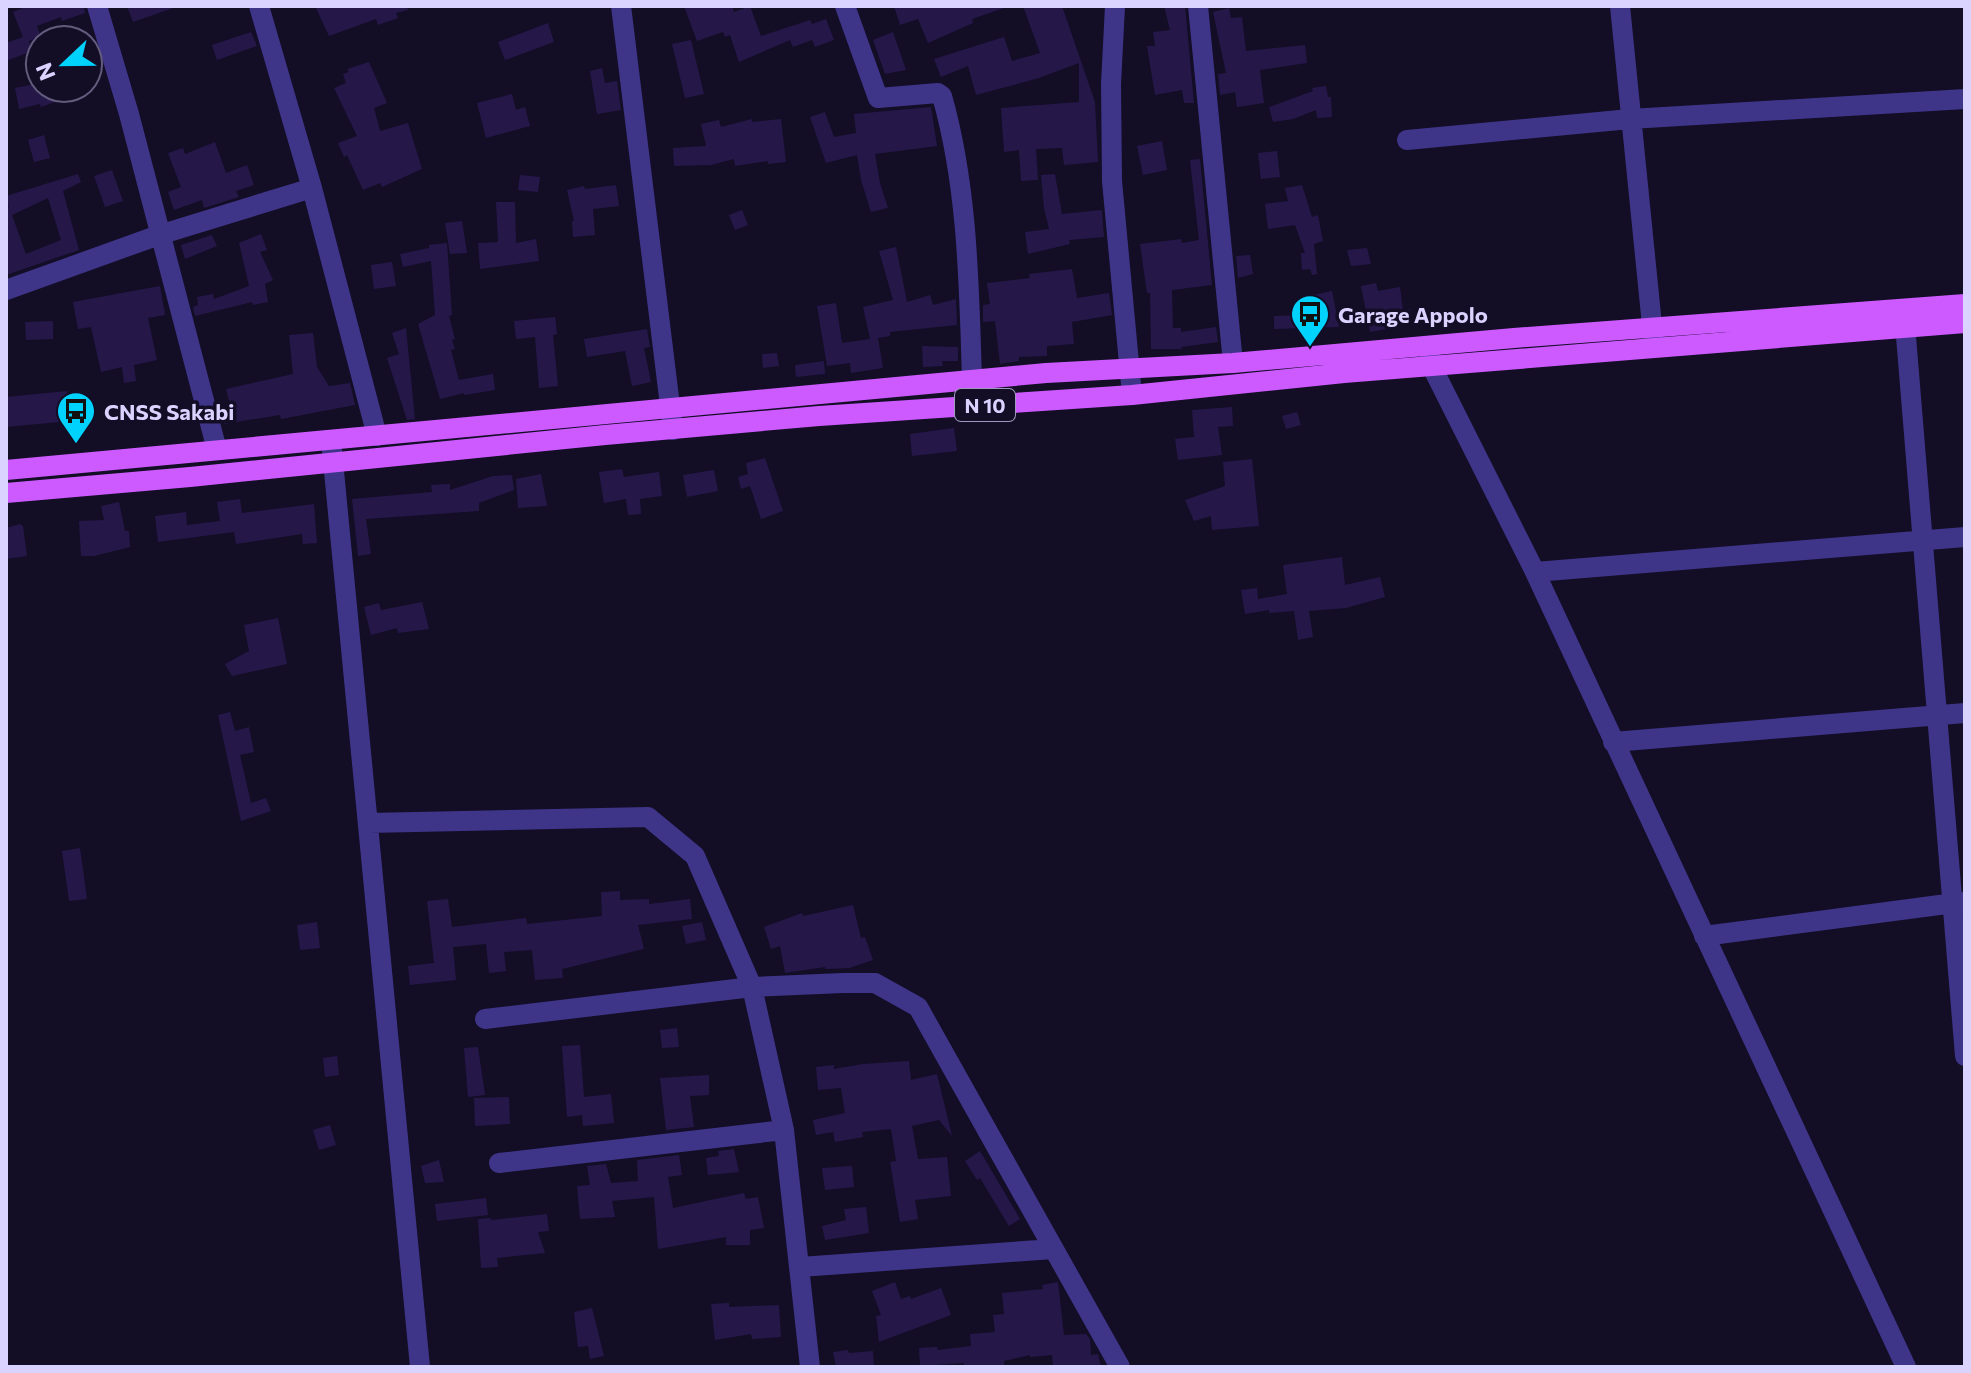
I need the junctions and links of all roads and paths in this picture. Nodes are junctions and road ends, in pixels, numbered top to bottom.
1 (97, 6) edge
2 (259, 6) edge
3 (621, 6) edge
4 (845, 6) edge
5 (1115, 6) edge
6 (1198, 6) edge
7 (1620, 6) edge
8 (1965, 99) edge
9 (1630, 119) junction
10 (1407, 140) dead end
11 (312, 188) junction
12 (159, 235) junction
13 (6, 290) edge
14 (1965, 304) edge
15 (1904, 318) junction
16 (1965, 323) edge
17 (1653, 339) junction
18 (1429, 346) junction
19 (1233, 363) junction
20 (1432, 367) junction
21 (1131, 369) junction
22 (972, 380) junction
23 (1132, 395) junction
24 (672, 407) junction
25 (673, 430) junction
26 (377, 436) junction
27 (331, 440) junction
28 (217, 450) junction
29 (332, 461) junction
30 (6, 470) edge
31 (6, 493) edge
32 (1965, 537) edge
33 (1922, 540) junction
34 (1535, 572) junction
35 (1965, 713) edge
36 (1936, 716) junction
37 (1613, 742) junction
38 (368, 823) junction
39 (1959, 902) edge
40 (1704, 936) junction
41 (752, 987) junction
42 (485, 1019) dead end
43 (1964, 1035) edge
44 (1965, 1056) edge
45 (784, 1130) junction
46 (499, 1163) dead end
47 (1053, 1249) junction
48 (800, 1267) junction
49 (420, 1367) edge
50 (810, 1367) edge
51 (1120, 1367) edge
52 (1906, 1367) edge

1 - 12 street
2 - 11 street
3 - 24 street
4 - 22 street
5 - 21 street
6 - 19 street
7 - 9 street
8 - 9 street
9 - 10 street
9 - 17 street
11 - 12 street
11 - 26 street
12 - 13 street
12 - 28 street
14 - 15 main road, N 10
15 - 16 main road, N 10
15 - 17 main road, N 10
15 - 33 street
17 - 18 main road, N 10
17 - 20 main road, N 10
18 - 19 main road, N 10
18 - 20 street
19 - 21 main road, N 10
20 - 23 main road, N 10
20 - 34 street
21 - 22 main road, N 10
21 - 23 street
22 - 24 main road, N 10
23 - 25 main road, N 10
24 - 25 street
24 - 26 main road, N 10
25 - 29 main road, N 10
26 - 27 main road, N 10
27 - 28 main road, N 10
27 - 29 street
28 - 30 main road, N 10
29 - 31 main road, N 10
29 - 38 street
32 - 33 street
33 - 34 street
33 - 36 street
34 - 37 street
35 - 36 street
36 - 37 street
36 - 39 street
37 - 40 street
38 - 41 street
38 - 49 street
39 - 40 street
39 - 43 street
40 - 52 street
41 - 42 street
41 - 45 street
41 - 47 street
43 - 44 street
45 - 46 street
45 - 48 street
47 - 48 street
47 - 51 street
48 - 50 street

